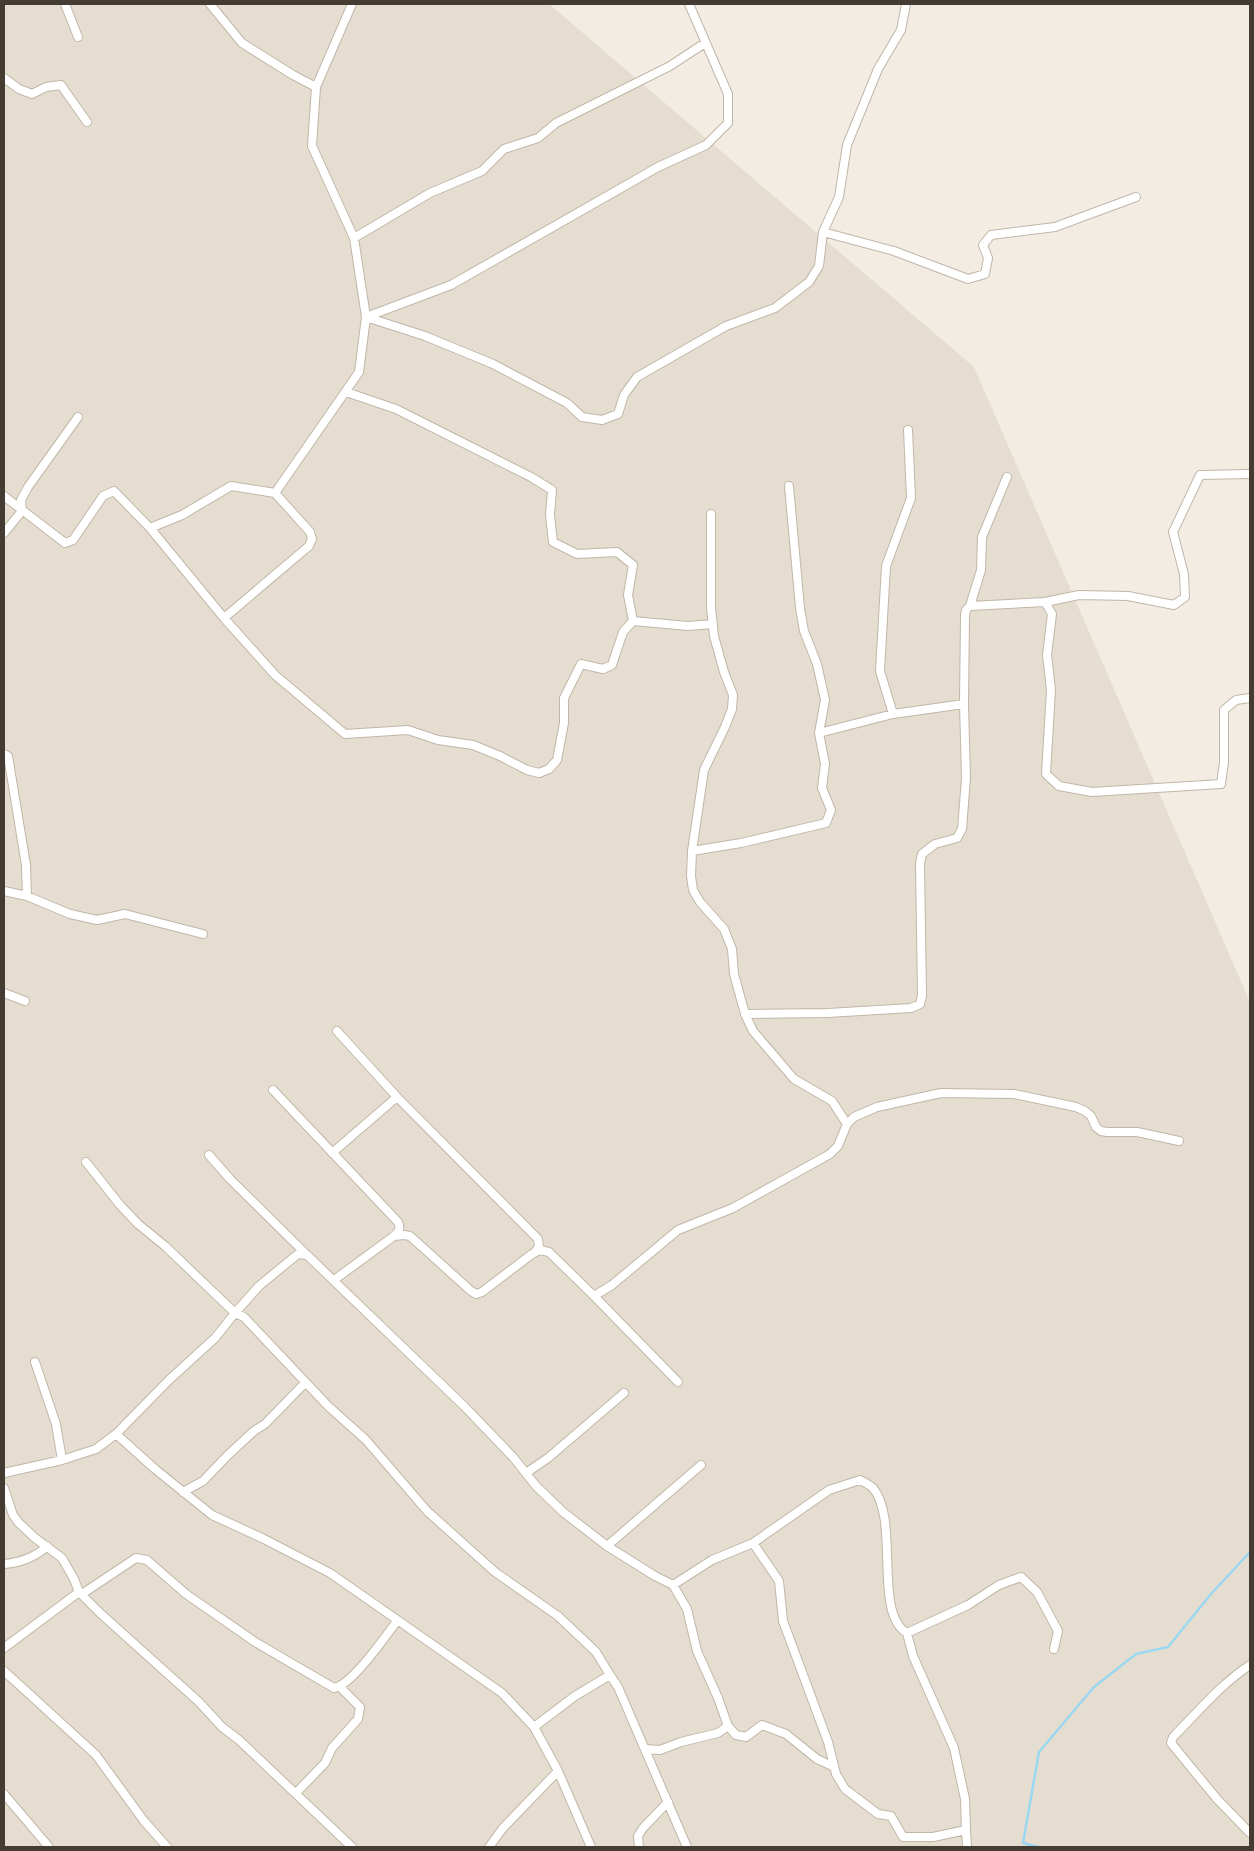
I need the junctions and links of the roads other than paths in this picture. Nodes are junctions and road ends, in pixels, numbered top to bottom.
1 (64, 4) edge
2 (210, 4) edge
3 (352, 4) edge
4 (689, 4) edge
5 (906, 4) edge
6 (78, 37) dead end
7 (705, 43) junction
8 (4, 78) edge
9 (316, 87) junction
10 (87, 122) dead end
11 (1136, 197) dead end
12 (823, 232) junction
13 (354, 238) junction
14 (366, 317) junction
15 (346, 392) junction
16 (78, 417) dead end
17 (908, 430) dead end
18 (1250, 474) edge
19 (1007, 477) dead end
20 (788, 486) dead end
21 (275, 493) junction
22 (4, 496) edge
23 (22, 510) junction
24 (711, 514) dead end
25 (150, 528) junction
26 (4, 533) edge
27 (1045, 602) junction
28 (970, 606) junction
29 (224, 618) junction
30 (632, 621) junction
31 (713, 624) junction
32 (1250, 698) edge
33 (964, 704) junction
34 (892, 714) junction
35 (820, 733) junction
36 (4, 754) edge
37 (692, 851) junction
38 (4, 891) edge
39 (27, 896) junction
40 (203, 934) dead end
41 (4, 993) edge
42 (25, 1001) dead end
43 (745, 1014) junction
44 (337, 1031) dead end
45 (273, 1090) dead end
46 (397, 1097) junction
47 (847, 1124) junction
48 (1179, 1141) dead end
49 (332, 1152) junction
50 (209, 1156) dead end
51 (86, 1162) dead end
52 (394, 1236) junction
53 (532, 1254) junction
54 (307, 1255) junction
55 (334, 1280) junction
56 (594, 1296) junction
57 (235, 1313) junction
58 (34, 1362) dead end
59 (678, 1382) dead end
60 (305, 1383) junction
61 (624, 1392) dead end
62 (116, 1434) junction
63 (62, 1460) junction
64 (701, 1464) dead end
65 (4, 1473) edge
66 (526, 1473) junction
67 (4, 1488) edge
68 (183, 1492) junction
69 (753, 1543) junction
70 (47, 1546) junction
71 (607, 1546) junction
72 (4, 1564) edge
73 (673, 1585) junction
74 (80, 1593) junction
75 (397, 1621) junction
76 (907, 1633) junction
77 (4, 1648) edge
78 (1054, 1649) dead end
79 (1250, 1665) edge
80 (4, 1671) edge
81 (610, 1675) junction
82 (340, 1687) junction
83 (728, 1726) junction
84 (534, 1727) junction
85 (645, 1749) junction
86 (834, 1767) junction
87 (558, 1771) junction
88 (4, 1794) edge
89 (296, 1794) junction
90 (668, 1802) junction
91 (966, 1830) junction
92 (1250, 1833) edge
93 (50, 1847) edge
94 (166, 1847) edge
95 (352, 1847) edge
96 (489, 1847) edge
97 (591, 1847) edge
98 (639, 1847) edge
99 (687, 1847) edge
100 (967, 1847) edge

1 - 6 street
2 - 9 street
3 - 9 street
4 - 7 street
5 - 12 street
7 - 13 street
7 - 14 street
8 - 10 street
9 - 13 street
11 - 12 street
12 - 14 street
13 - 14 street
14 - 15 street
15 - 21 street
15 - 30 street
16 - 23 street
17 - 34 street
18 - 27 street
19 - 28 street
20 - 35 street
21 - 25 street
21 - 29 street
22 - 23 street
23 - 25 street
23 - 26 street
24 - 31 street
25 - 29 street
27 - 28 street
27 - 32 street
28 - 33 street
29 - 30 street
30 - 31 street
31 - 37 street
33 - 34 street
33 - 43 street
34 - 35 street
35 - 37 street
36 - 39 street
37 - 43 street
38 - 39 street
39 - 40 street
41 - 42 street
43 - 47 street
44 - 46 street
45 - 49 street
46 - 49 street
46 - 53 street
47 - 48 street
47 - 56 street
49 - 52 street
50 - 54 street
51 - 57 street
52 - 53 street
52 - 55 street
53 - 56 street
54 - 55 street
54 - 57 street
55 - 66 street
56 - 59 street
57 - 60 street
57 - 62 street
58 - 63 street
60 - 68 street
60 - 81 street
61 - 66 street
62 - 63 street
62 - 68 street
63 - 65 street
64 - 71 street
66 - 71 street
67 - 70 street
68 - 75 street
69 - 73 street
69 - 76 street
69 - 86 street
70 - 72 street
70 - 74 street
71 - 73 street
73 - 83 street
74 - 77 street
74 - 82 street
74 - 89 street
75 - 82 street
75 - 84 street
76 - 78 street
76 - 91 street
79 - 92 street
80 - 94 street
81 - 84 street
81 - 85 street
82 - 89 street
83 - 85 street
83 - 86 street
84 - 87 street
85 - 90 street
86 - 91 street
87 - 96 street
87 - 97 street
88 - 93 street
89 - 95 street
90 - 98 street
90 - 99 street
91 - 100 street

